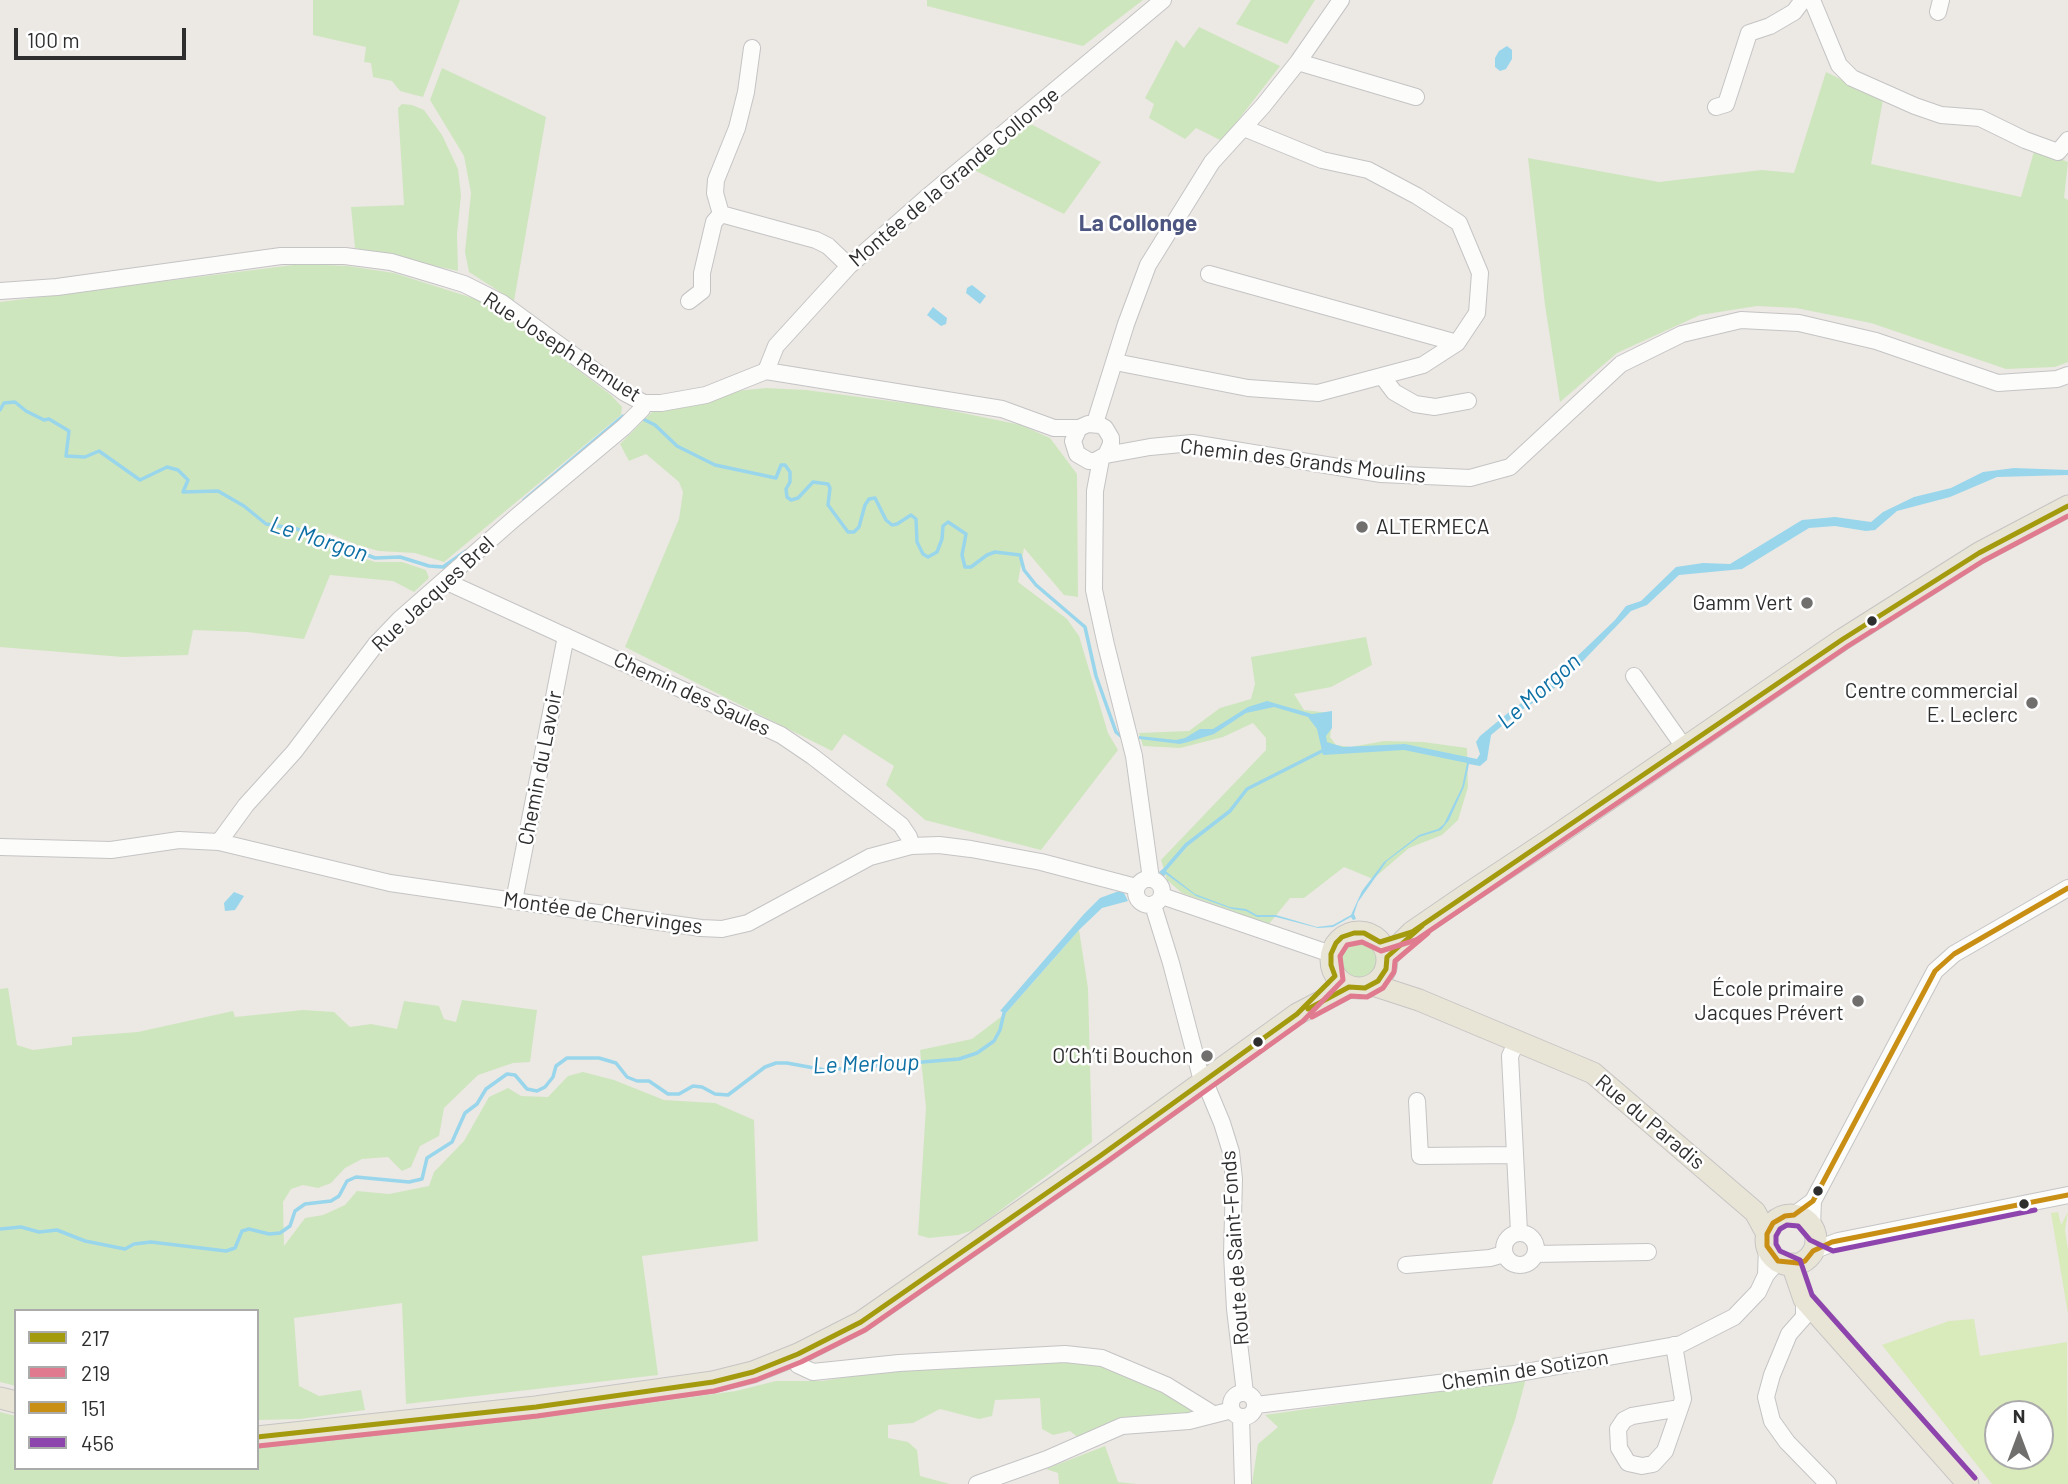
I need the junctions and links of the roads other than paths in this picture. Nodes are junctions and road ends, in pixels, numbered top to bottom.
1 (1163, 0) edge
2 (1340, 0) edge
3 (1803, 0) edge
4 (1812, 0) edge
5 (752, 48) dead end
6 (1298, 62) junction
7 (1416, 97) dead end
8 (1716, 107) dead end
9 (1244, 128) junction
10 (2068, 140) edge
11 (722, 214) junction
12 (849, 266) junction
13 (1209, 274) dead end
14 (0, 291) edge
15 (689, 301) dead end
16 (1457, 343) junction
17 (1115, 362) junction
18 (766, 372) junction
19 (2068, 375) edge
20 (1382, 376) junction
21 (1468, 401) dead end
22 (644, 403) junction
23 (1054, 428) junction
24 (1094, 428) junction
25 (1150, 447) junction
26 (1075, 450) junction
27 (1103, 457) junction
28 (1095, 491) junction
29 (2068, 506) edge
30 (445, 581) junction
31 (566, 636) junction
32 (1634, 676) dead end
33 (1684, 747) junction
34 (219, 842) junction
35 (911, 846) junction
36 (0, 847) edge
37 (1143, 883) junction
38 (2068, 888) edge
39 (514, 901) junction
40 (1158, 901) junction
41 (1331, 954) junction
42 (1384, 955) junction
43 (1342, 982) junction
44 (1373, 985) junction
45 (1419, 1000) junction
46 (1517, 1041) junction
47 (1202, 1081) junction
48 (1417, 1101) dead end
49 (1514, 1155) junction
50 (2068, 1195) edge
51 (1519, 1232) junction
52 (1793, 1244) junction
53 (1648, 1252) dead end
54 (1504, 1254) junction
55 (1535, 1254) junction
56 (1406, 1265) dead end
57 (1804, 1299) junction
58 (1674, 1345) junction
59 (794, 1356) junction
60 (1251, 1399) junction
61 (1680, 1408) dead end
62 (1213, 1414) junction
63 (1237, 1414) junction
64 (259, 1437) edge
65 (977, 1484) edge
66 (1243, 1484) edge
67 (1828, 1484) edge
68 (1968, 1484) edge

1 - 12 street, Montée de la Grande Collonge
2 - 6 street
3 - 8 street
4 - 10 street
5 - 11 street
6 - 7 street
6 - 9 street
9 - 16 street
9 - 17 street
11 - 12 street
11 - 15 street
12 - 18 street, Montée de la Grande Collonge
13 - 16 street
14 - 22 street, Rue Joseph Remuet
16 - 20 street
17 - 20 street
17 - 24 street
18 - 22 street, Rue Joseph Remuet
18 - 23 street, Rue Joseph Remuet
19 - 25 street, Chemin des Grands Moulins
20 - 21 street
22 - 30 street, Rue Jacques Brel
23 - 24 street, Rue Joseph Remuet
23 - 26 street
24 - 25 street, Chemin des Grands Moulins
24 - 26 street
24 - 27 street
25 - 27 street, Chemin des Grands Moulins
26 - 27 street
26 - 28 street
27 - 28 street
28 - 37 street
29 - 33 main road
30 - 31 street, Chemin des Saules
30 - 34 street, Rue Jacques Brel
31 - 35 street, Chemin des Saules
31 - 39 street, Chemin du Lavoir
32 - 33 street
33 - 42 main road
34 - 36 street, Montée de Chervinges
34 - 39 street, Montée de Chervinges
35 - 37 street, Montée de Chervinges
35 - 39 street, Montée de Chervinges
37 - 40 street
37 - 40 street
38 - 52 street, Chemin de Sotizon
40 - 41 street
40 - 47 street, Route de Saint-Fonds
41 - 42 main road
41 - 43 main road
42 - 44 main road
42 - 45 main road, Rue du Paradis
43 - 44 main road
43 - 47 main road
44 - 45 main road, Rue du Paradis
45 - 46 main road, Rue du Paradis
46 - 49 street
46 - 52 main road, Rue du Paradis
47 - 59 main road
47 - 60 street, Route de Saint-Fonds
48 - 49 street
49 - 51 street
50 - 52 street
51 - 54 street
51 - 55 street
52 - 57 main road, Rue du Paradis
52 - 58 street, Chemin de Sotizon
53 - 55 street
54 - 55 street
54 - 56 street
57 - 67 street
57 - 68 main road
58 - 60 street, Chemin de Sotizon
58 - 61 street
59 - 62 street
59 - 64 main road
60 - 63 street
60 - 63 street
62 - 63 street
62 - 65 street
63 - 66 street

